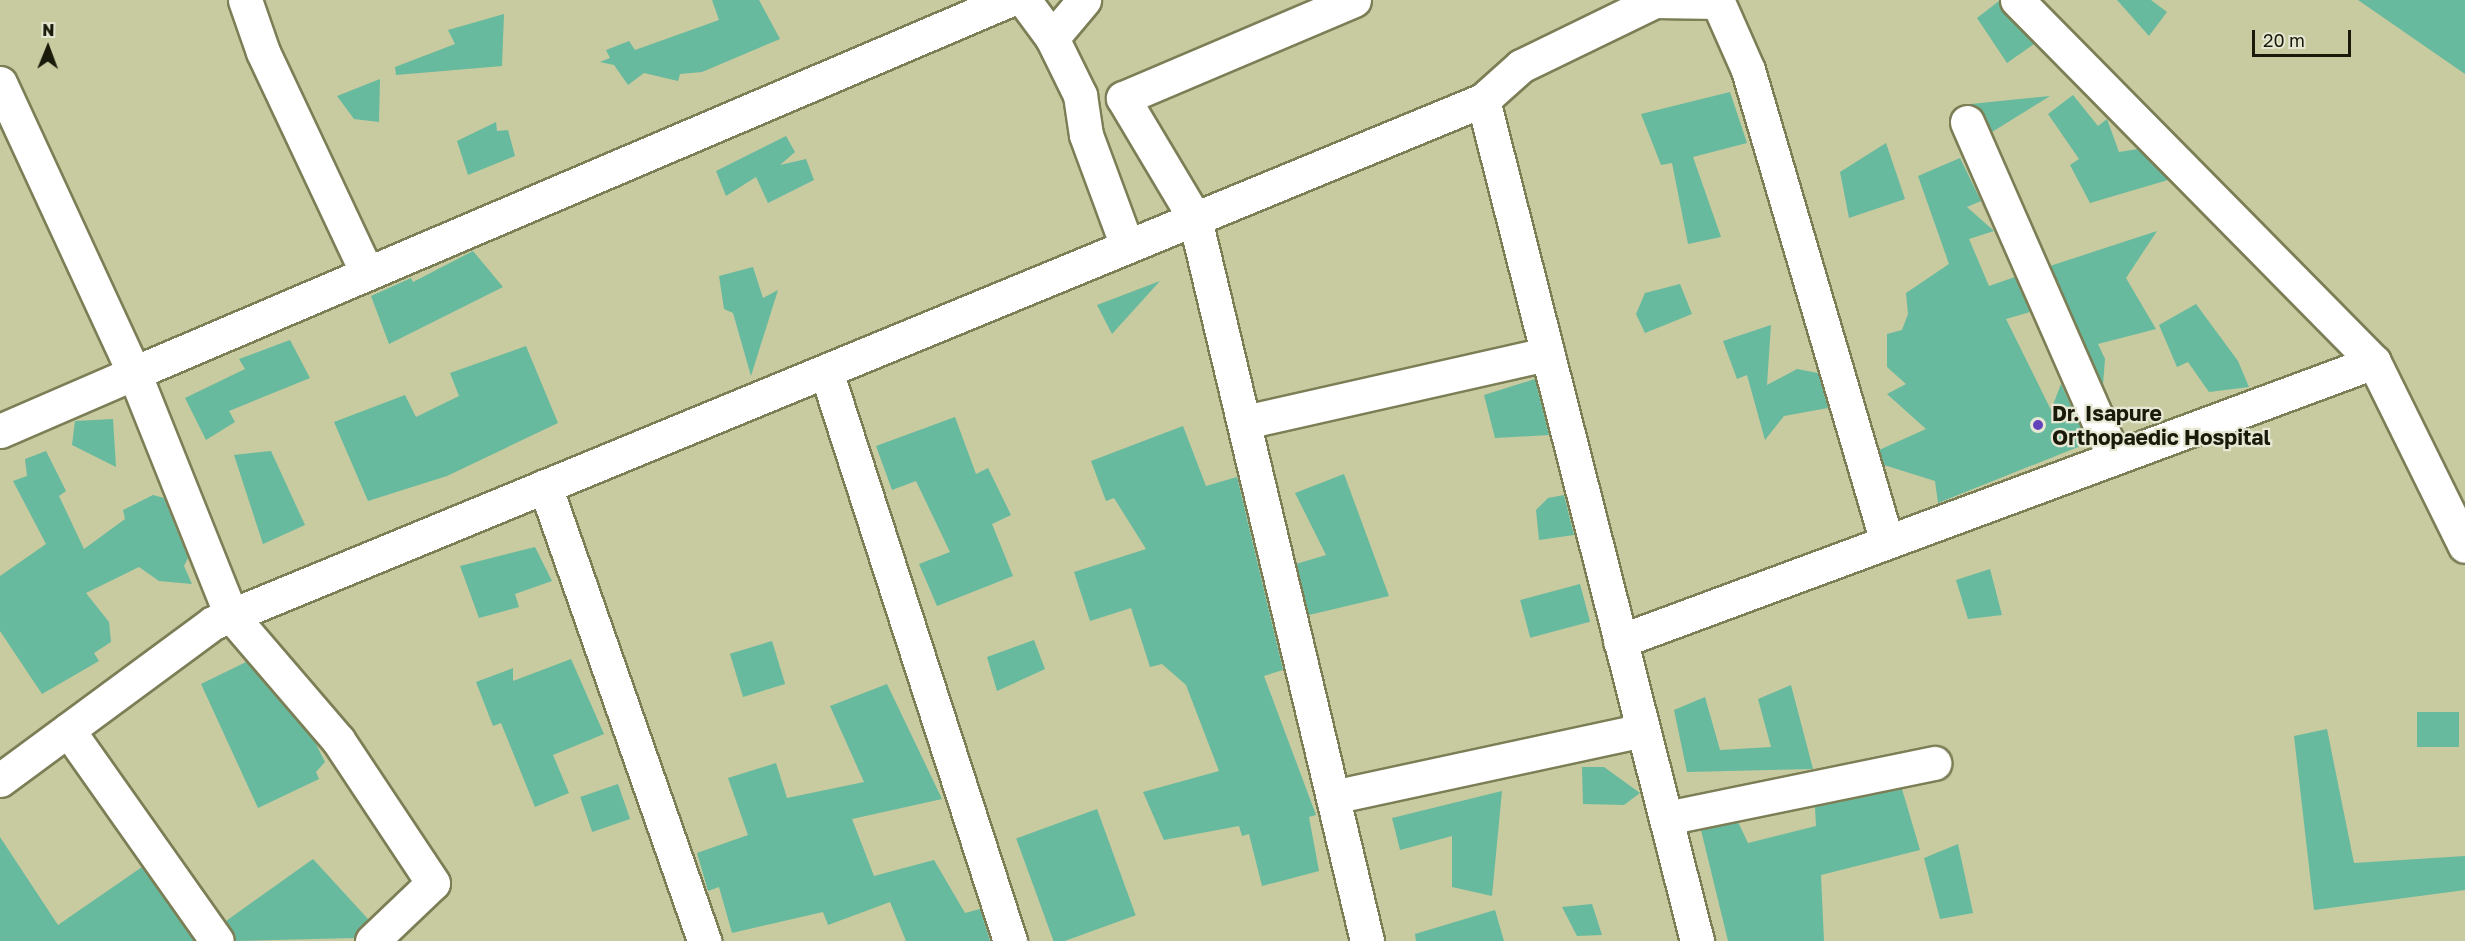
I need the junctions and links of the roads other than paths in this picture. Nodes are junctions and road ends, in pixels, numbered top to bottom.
1 (245, 0) edge
2 (1009, 0) edge
3 (1024, 0) edge
4 (1084, 0) edge
5 (1354, 0) edge
6 (2017, 0) edge
7 (1052, 38) junction
8 (0, 83) edge
9 (1483, 100) junction
10 (1967, 122) dead end
11 (1195, 219) junction
12 (1127, 246) junction
13 (367, 273) junction
14 (1547, 354) junction
15 (2374, 362) junction
16 (826, 371) junction
17 (134, 373) junction
18 (1245, 422) junction
19 (0, 431) edge
20 (2114, 457) junction
21 (545, 486) junction
22 (1887, 542) junction
23 (2465, 546) edge
24 (231, 615) junction
25 (1620, 641) junction
26 (68, 730) junction
27 (1643, 730) junction
28 (1934, 763) dead end
29 (0, 780) edge
30 (1333, 797) junction
31 (1666, 818) junction
32 (217, 941) edge
33 (372, 941) edge
34 (704, 941) edge
35 (1010, 941) edge
36 (1367, 941) edge
37 (1697, 941) edge

1 - 13 street
2 - 13 street
3 - 7 street
4 - 7 street
5 - 11 street
6 - 15 street
7 - 12 street
8 - 17 street
9 - 11 street
9 - 14 street
9 - 22 street
10 - 20 street
11 - 12 street
11 - 18 street
12 - 16 street
13 - 17 street
14 - 18 street
14 - 25 street
15 - 20 street
15 - 23 street
16 - 21 street
16 - 35 street
17 - 19 street
17 - 24 street
18 - 30 street
20 - 22 street
21 - 24 street
21 - 34 street
22 - 25 street
24 - 26 street
24 - 33 street
25 - 27 street
26 - 29 street
26 - 32 street
27 - 30 street
27 - 31 street
28 - 31 street
30 - 36 street
31 - 37 street

